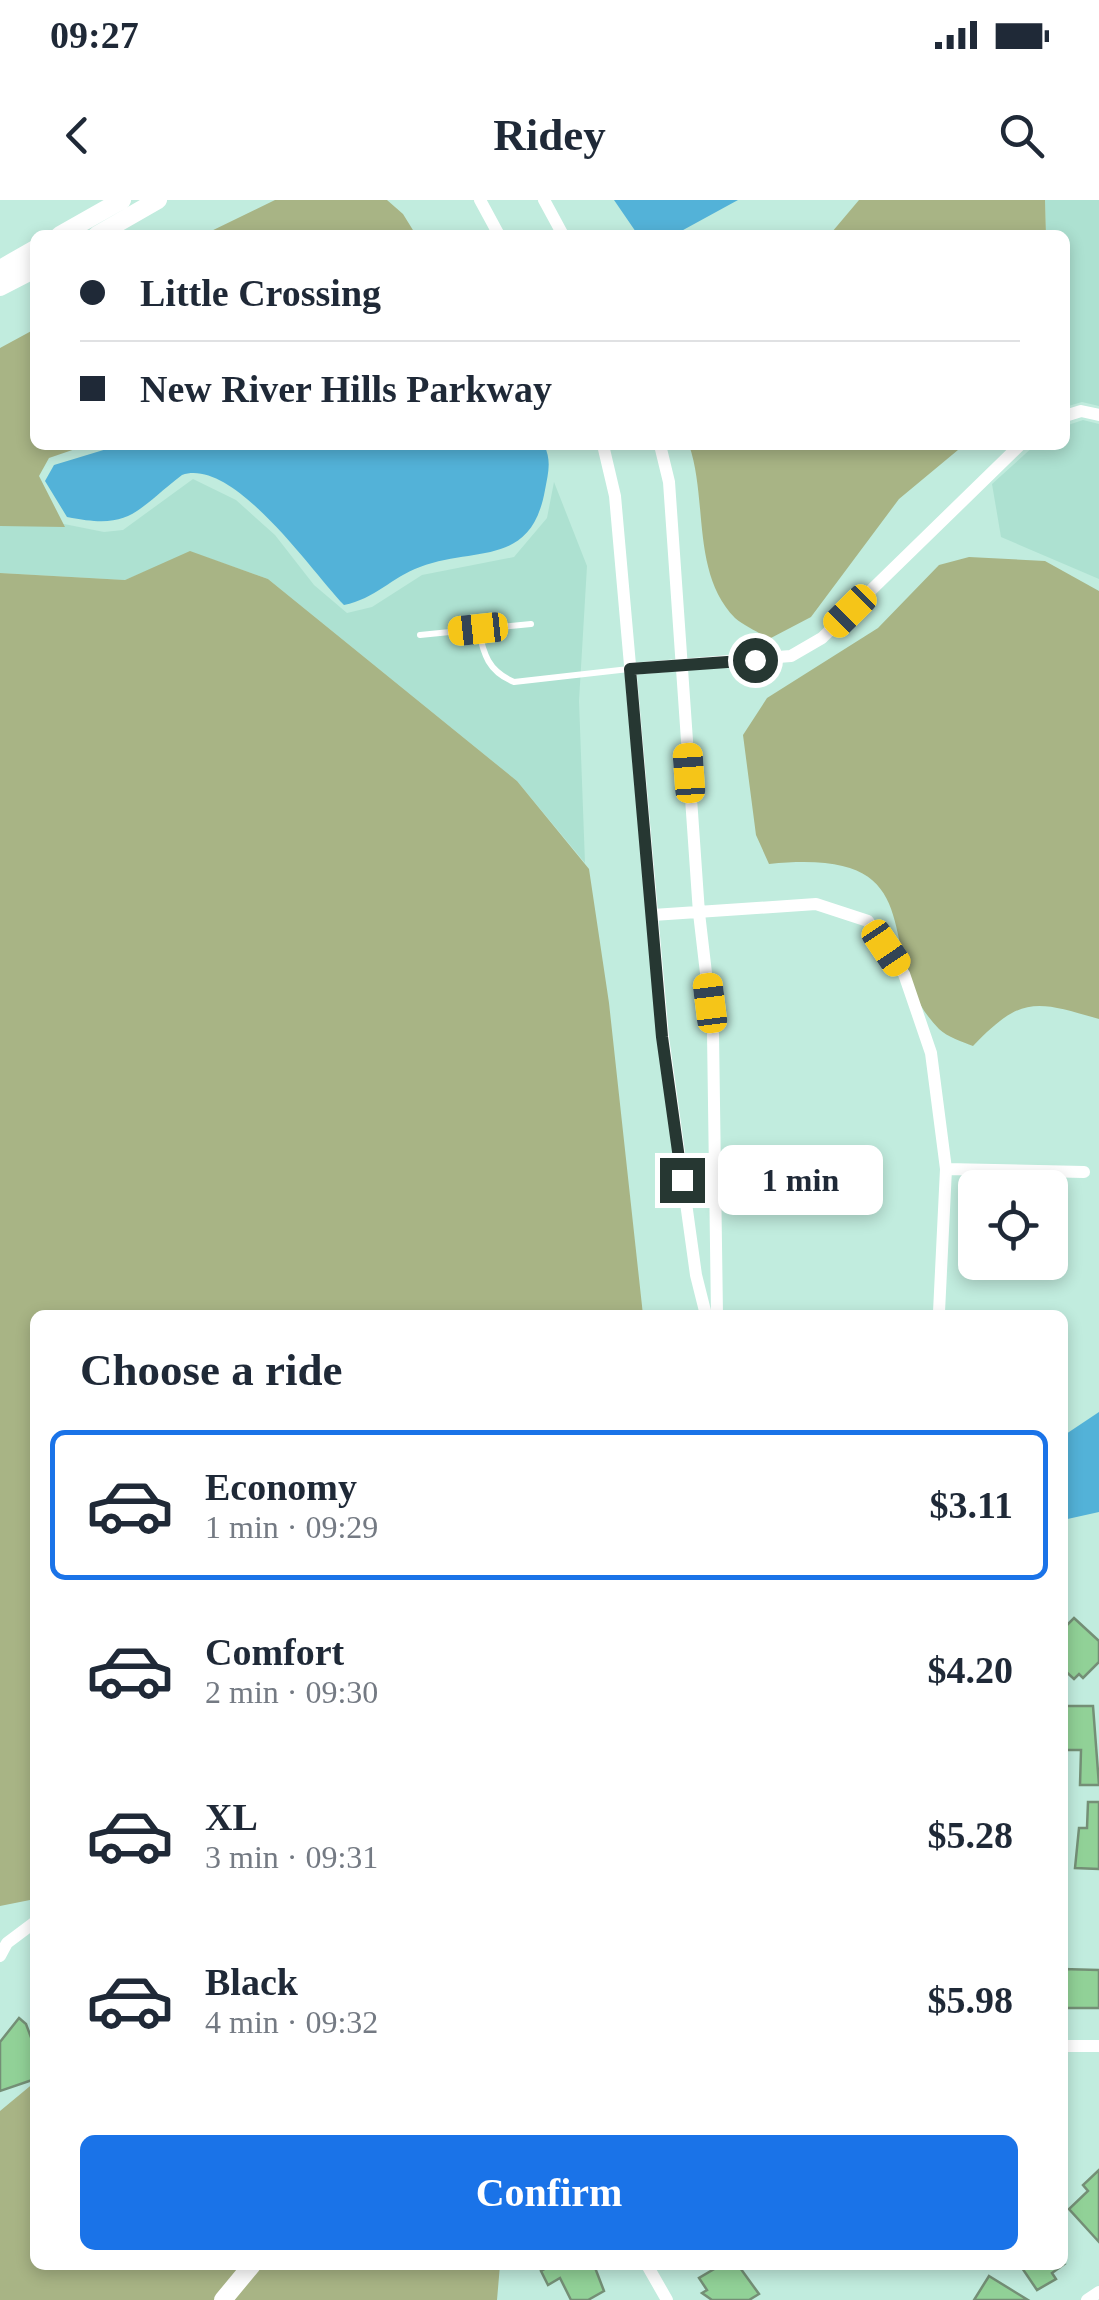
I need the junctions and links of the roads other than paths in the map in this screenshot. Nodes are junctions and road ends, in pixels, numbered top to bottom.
1 (122, 200) edge
2 (158, 200) edge
3 (480, 200) edge
4 (544, 200) edge
5 (69, 230) edge
6 (106, 230) edge
7 (497, 230) edge
8 (560, 230) edge
9 (30, 252) edge
10 (0, 269) edge
11 (30, 272) edge
12 (0, 287) edge
13 (1070, 415) edge
14 (1099, 415) edge
15 (604, 450) edge
16 (661, 450) edge
17 (1015, 450) edge
18 (530, 624) dead end
19 (478, 629) junction
20 (420, 634) dead end
21 (682, 668) junction
22 (630, 669) junction
23 (699, 913) junction
24 (653, 915) junction
25 (946, 1169) junction
26 (1084, 1172) dead end
27 (705, 1310) edge
28 (717, 1310) edge
29 (938, 1310) edge
30 (30, 1926) edge
31 (0, 1956) edge
32 (1068, 2046) edge
33 (1099, 2046) edge
34 (248, 2270) edge
35 (650, 2270) edge
36 (1099, 2292) edge
37 (223, 2300) edge
38 (667, 2300) edge
39 (1088, 2300) edge

1 - 5 main road
2 - 6 main road
3 - 7 street
4 - 8 street
9 - 10 main road
11 - 12 main road
13 - 14 street
15 - 22 street
16 - 21 street
17 - 21 street
18 - 19 lane
19 - 20 lane
19 - 22 lane
21 - 22 street
21 - 23 street
22 - 24 street
23 - 24 street
23 - 25 street
23 - 28 street
24 - 27 street
25 - 26 street
25 - 29 street
30 - 31 street
32 - 33 street
34 - 37 main road
35 - 38 street
36 - 39 street

